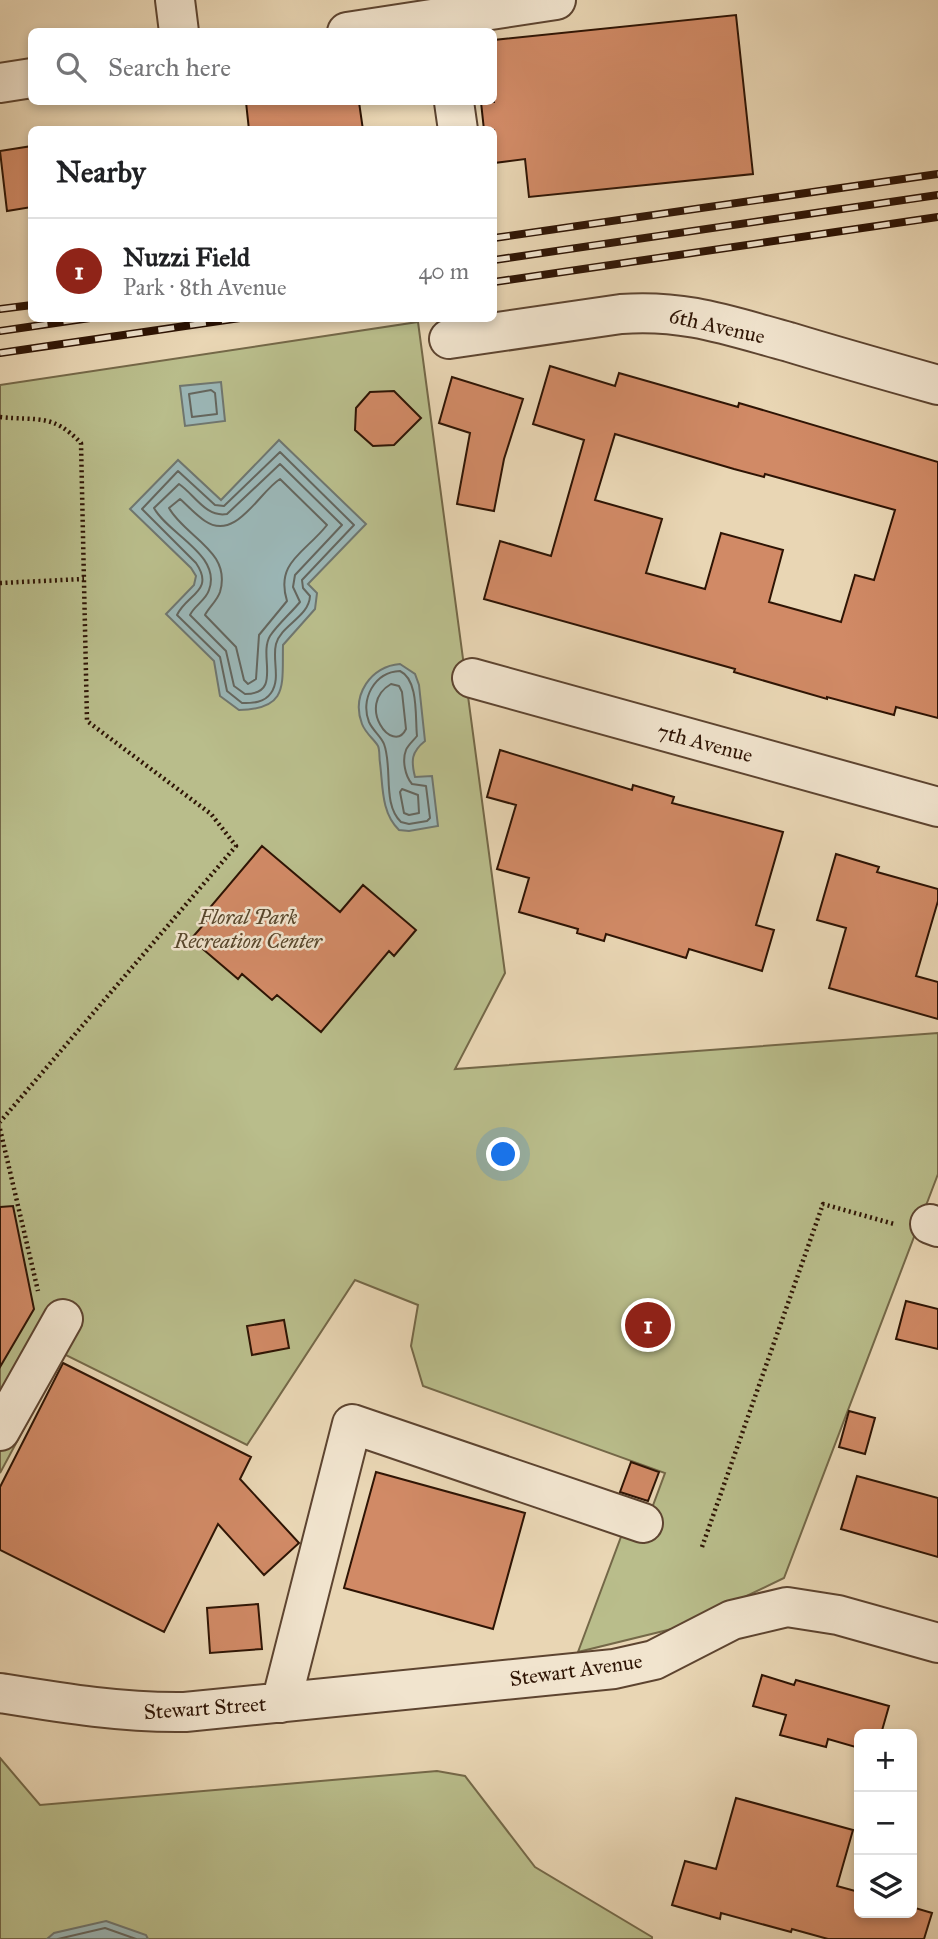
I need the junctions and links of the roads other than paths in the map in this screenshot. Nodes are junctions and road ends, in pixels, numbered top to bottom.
1 (174, 0) edge
2 (556, 0) edge
3 (444, 24) edge
4 (178, 28) edge
5 (396, 28) edge
6 (28, 79) edge
7 (0, 83) edge
8 (454, 105) edge
9 (457, 126) edge
10 (449, 339) dead end
11 (938, 385) edge
12 (472, 678) dead end
13 (938, 807) edge
14 (51, 1307) road end
15 (0, 1431) edge
16 (643, 1523) dead end
17 (938, 1643) edge
18 (0, 1693) edge
19 (368, 1694) joint
20 (281, 1703) junction

1 - 4 street
2 - 3 street
3 - 5 street
6 - 7 street
8 - 9 street
10 - 11 street, 6th Avenue
12 - 13 street, 7th Avenue
14 - 15 street
16 - 20 street
17 - 19 street, Stewart Avenue
18 - 20 street, Stewart Street
19 - 20 street, Stewart Street

